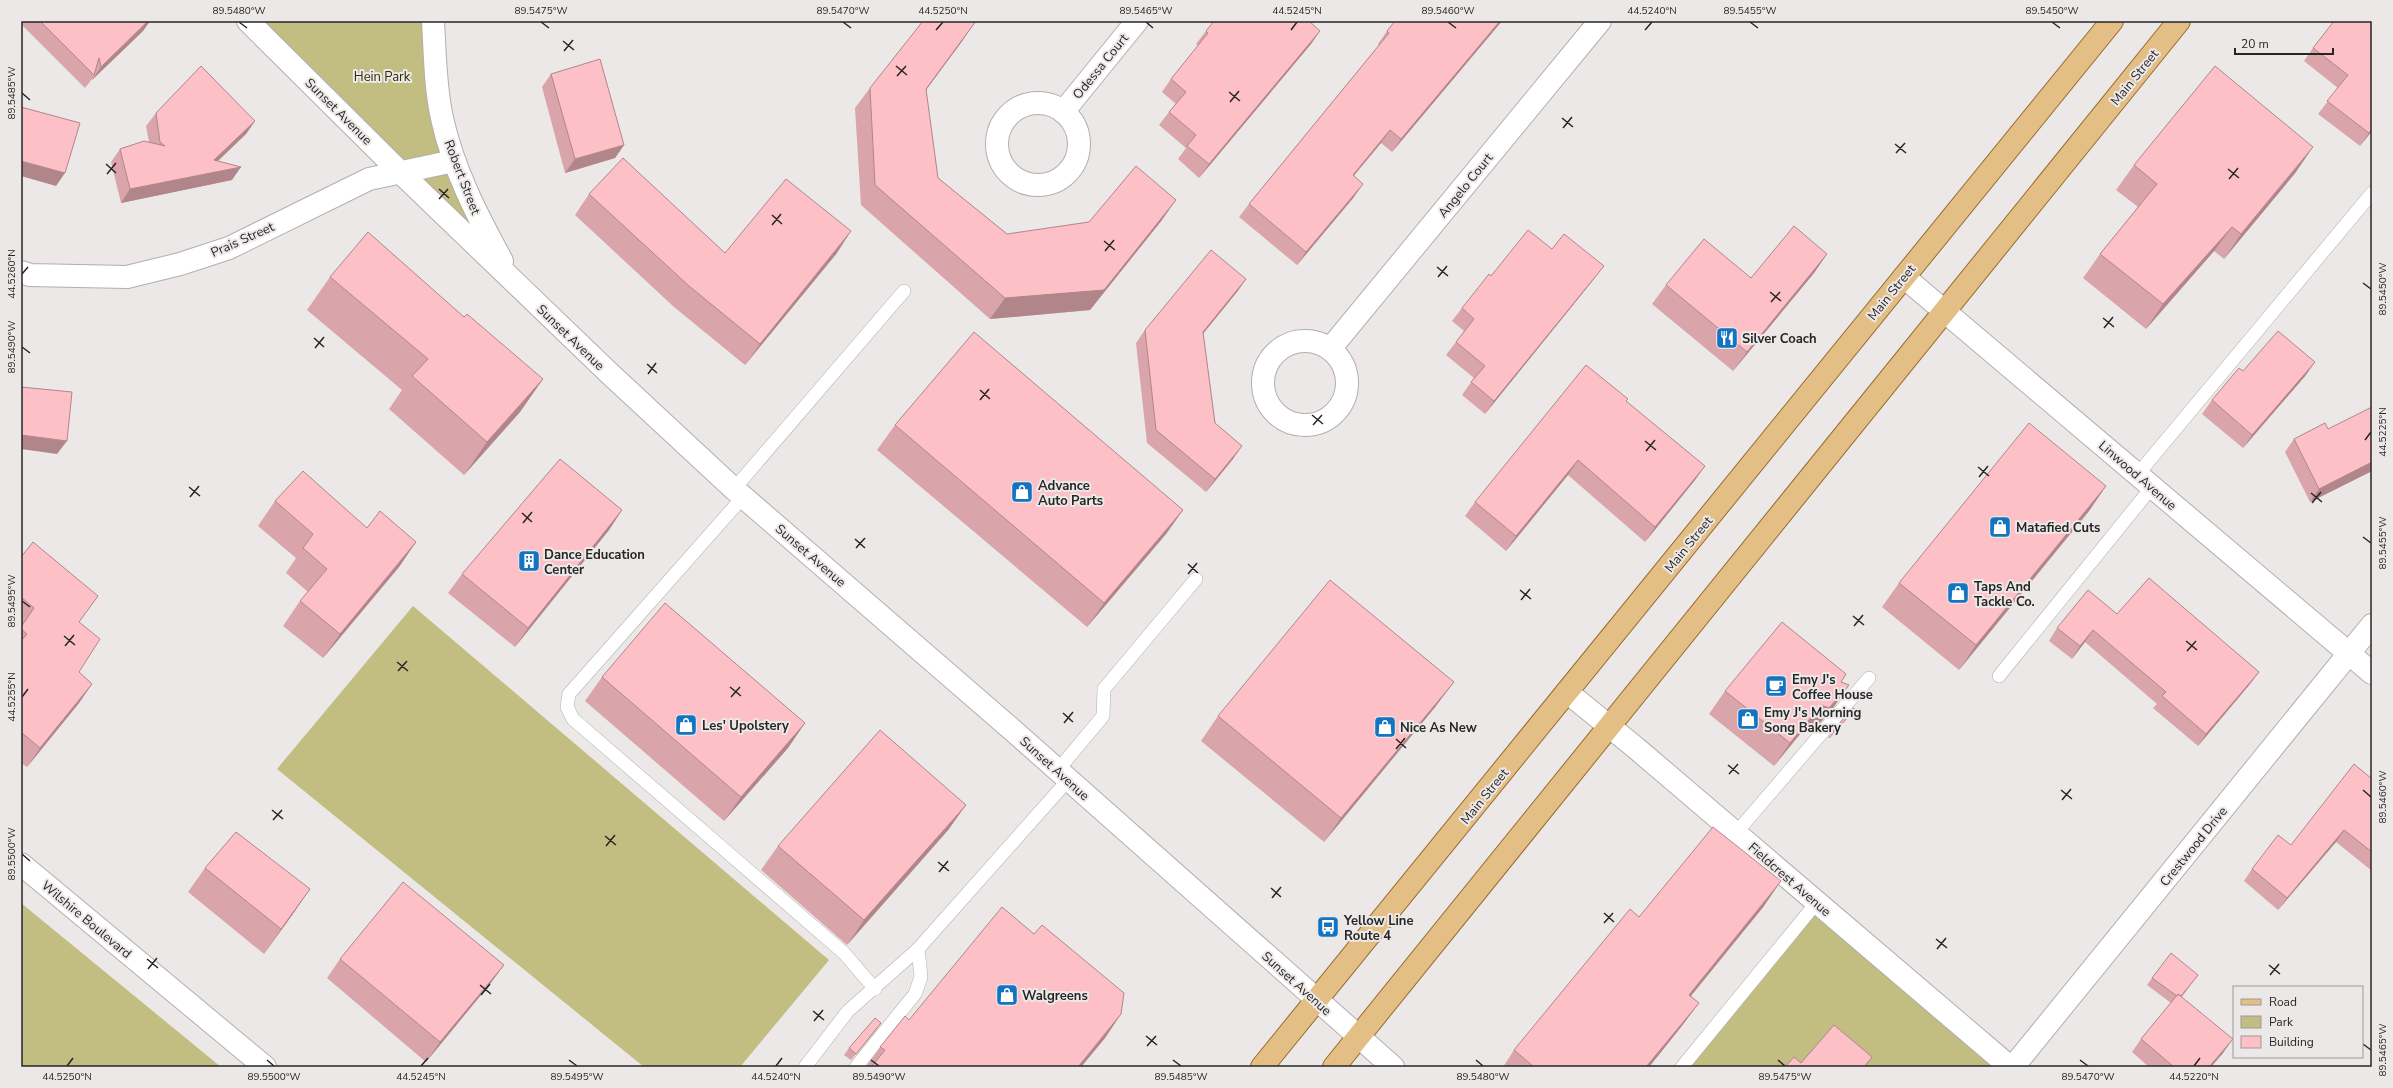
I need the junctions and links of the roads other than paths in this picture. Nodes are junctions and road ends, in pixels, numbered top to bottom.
1 (248, 21) edge
2 (433, 21) edge
3 (1137, 21) edge
4 (1600, 21) edge
5 (2112, 21) edge
6 (2179, 21) edge
7 (1063, 112) dead end
8 (454, 162) junction
9 (401, 173) junction
10 (2372, 193) edge
11 (21, 272) edge
12 (1904, 277) junction
13 (511, 278) junction
14 (904, 291) dead end
15 (1945, 311) junction
16 (1330, 349) dead end
17 (2145, 480) junction
18 (738, 493) junction
19 (1196, 579) dead end
20 (2372, 625) edge
21 (2349, 654) junction
22 (2372, 673) edge
23 (1999, 676) dead end
24 (1869, 678) dead end
25 (1567, 692) junction
26 (1609, 726) junction
27 (1064, 775) junction
28 (1736, 833) junction
29 (21, 864) edge
30 (1817, 902) junction
31 (918, 949) junction
32 (875, 989) junction
33 (1316, 1000) junction
34 (1359, 1037) junction
35 (265, 1067) edge
36 (805, 1067) edge
37 (856, 1067) edge
38 (1262, 1067) edge
39 (1334, 1067) edge
40 (1393, 1067) edge
41 (1682, 1067) edge
42 (2012, 1067) edge

1 - 9 street, Sunset Avenue
2 - 8 street, Robert Street
3 - 7 street, Odessa Court
4 - 16 street, Angelo Court
5 - 12 main road, Main Street
6 - 15 main road, Main Street
8 - 9 street, Prais Street
8 - 13 street, Robert Street
9 - 11 street, Prais Street
9 - 13 street, Sunset Avenue
10 - 17 lane
12 - 15 street, Linwood Avenue
12 - 25 main road, Main Street
13 - 18 street, Sunset Avenue
14 - 18 lane
15 - 17 street, Linwood Avenue
15 - 26 main road, Main Street
17 - 21 street, Linwood Avenue
17 - 23 lane
18 - 27 street, Sunset Avenue
18 - 32 lane
19 - 27 lane
20 - 21 street, Crestwood Drive
21 - 22 street, Linwood Avenue
21 - 42 street, Crestwood Drive
24 - 28 lane
25 - 26 street, Fieldcrest Avenue
25 - 33 main road, Main Street
26 - 28 street, Fieldcrest Avenue
26 - 34 main road, Main Street
27 - 31 lane
27 - 33 street, Sunset Avenue
28 - 30 street, Fieldcrest Avenue
29 - 35 street, Wilshire Boulevard
30 - 41 lane
30 - 42 street, Fieldcrest Avenue
31 - 32 lane
31 - 37 lane
32 - 36 lane
33 - 34 street, Sunset Avenue
33 - 38 main road, Main Street
34 - 39 main road, Main Street
34 - 40 street, Sunset Avenue

